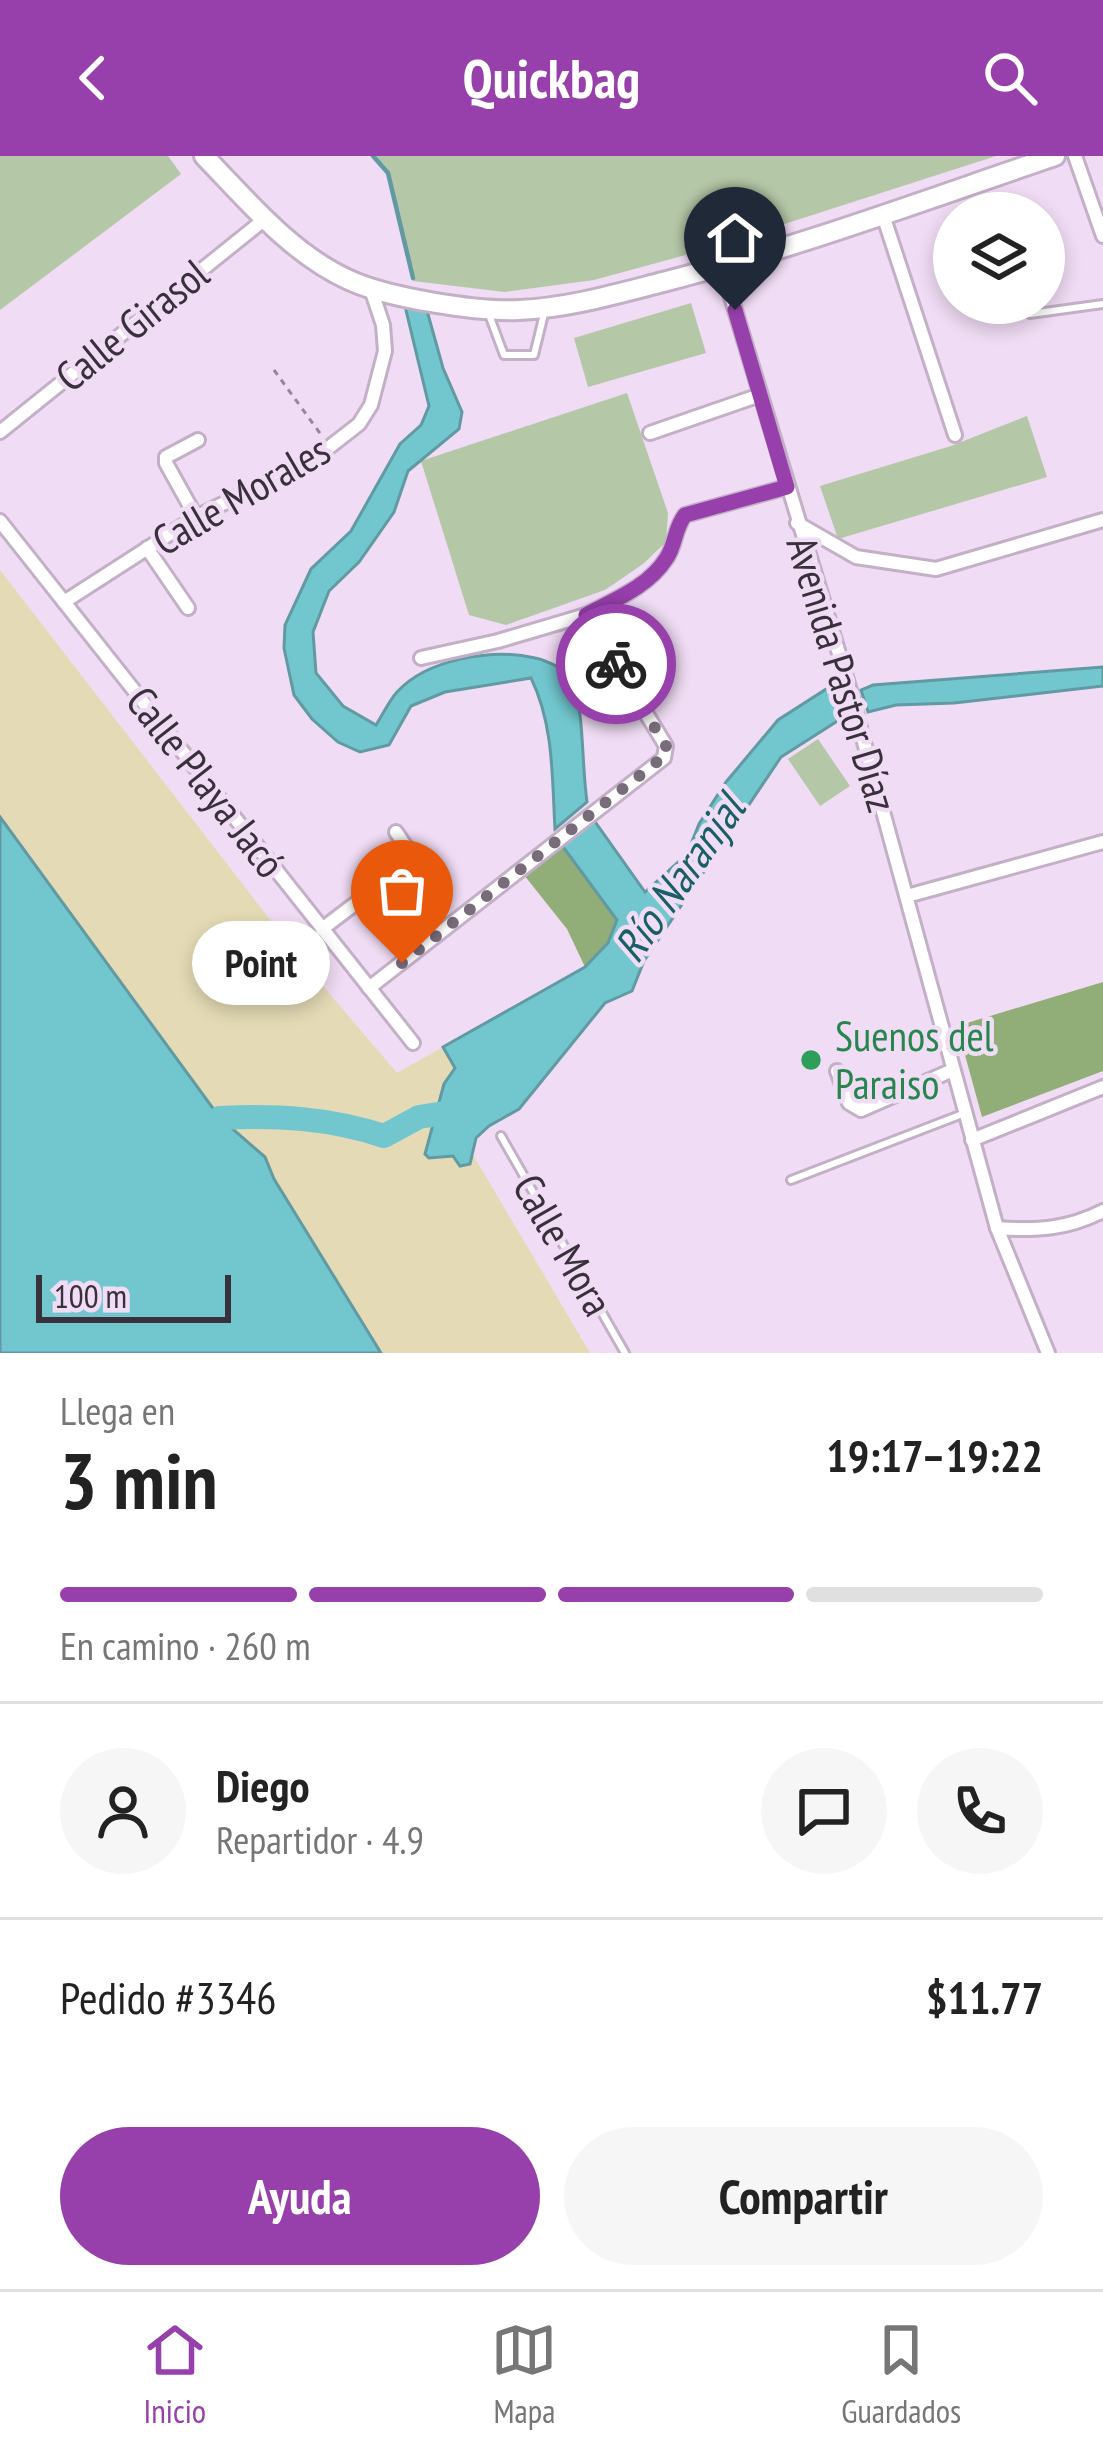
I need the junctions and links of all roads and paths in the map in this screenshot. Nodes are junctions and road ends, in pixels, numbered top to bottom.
1 (204, 156) edge
2 (1054, 156) edge
3 (1075, 156) edge
4 (883, 214) junction
5 (265, 219) junction
6 (1103, 236) edge
7 (722, 267) junction
8 (371, 289) junction
9 (1103, 304) edge
10 (546, 308) junction
11 (487, 309) junction
12 (1065, 309) edge
13 (274, 370) dead end
14 (760, 395) junction
15 (0, 432) edge
16 (650, 433) dead end
17 (955, 435) dead end
18 (198, 440) dead end
19 (330, 447) junction
20 (787, 487) junction
21 (196, 517) junction
22 (1103, 520) edge
23 (0, 521) edge
24 (797, 524) junction
25 (147, 548) junction
26 (64, 602) junction
27 (188, 608) dead end
28 (586, 615) junction
29 (421, 658) dead end
30 (396, 832) dead end
31 (1103, 842) edge
32 (907, 896) junction
33 (322, 929) junction
34 (369, 988) junction
35 (412, 1043) dead end
36 (953, 1070) junction
37 (837, 1071) dead end
38 (1103, 1087) edge
39 (965, 1113) junction
40 (500, 1136) dead end
41 (972, 1140) junction
42 (791, 1180) dead end
43 (1103, 1211) edge
44 (997, 1228) junction
45 (625, 1353) edge
46 (1048, 1353) edge

1 - 5 street
2 - 4 street
3 - 6 street
4 - 7 street
4 - 17 street
5 - 8 street
5 - 15 street, Calle Girasol
7 - 10 street
7 - 14 street, Avenida Pastor Díaz
8 - 11 street
8 - 19 street, Calle Morales
9 - 12 lane
10 - 11 street
10 - 11 lane
13 - 19 path
14 - 16 street
14 - 20 street, Avenida Pastor Díaz
18 - 21 street
19 - 21 street, Calle Morales
20 - 24 street, Avenida Pastor Díaz
20 - 28 street
21 - 25 street, Calle Morales
22 - 24 street
23 - 26 street, Calle Playa Jacó
24 - 32 street, Avenida Pastor Díaz
25 - 26 street, Calle Morales
25 - 27 street
26 - 33 street, Calle Playa Jacó
28 - 29 street
28 - 34 street
30 - 33 street
31 - 32 street
32 - 36 street, Avenida Pastor Díaz
33 - 34 street, Calle Playa Jacó
34 - 35 street, Calle Playa Jacó
36 - 37 street
36 - 39 street, Avenida Pastor Díaz
38 - 41 street
39 - 41 street, Avenida Pastor Díaz
39 - 42 lane
40 - 45 lane, Calle Mora
41 - 44 street, Avenida Pastor Díaz
43 - 44 street
44 - 46 street, Avenida Pastor Díaz

